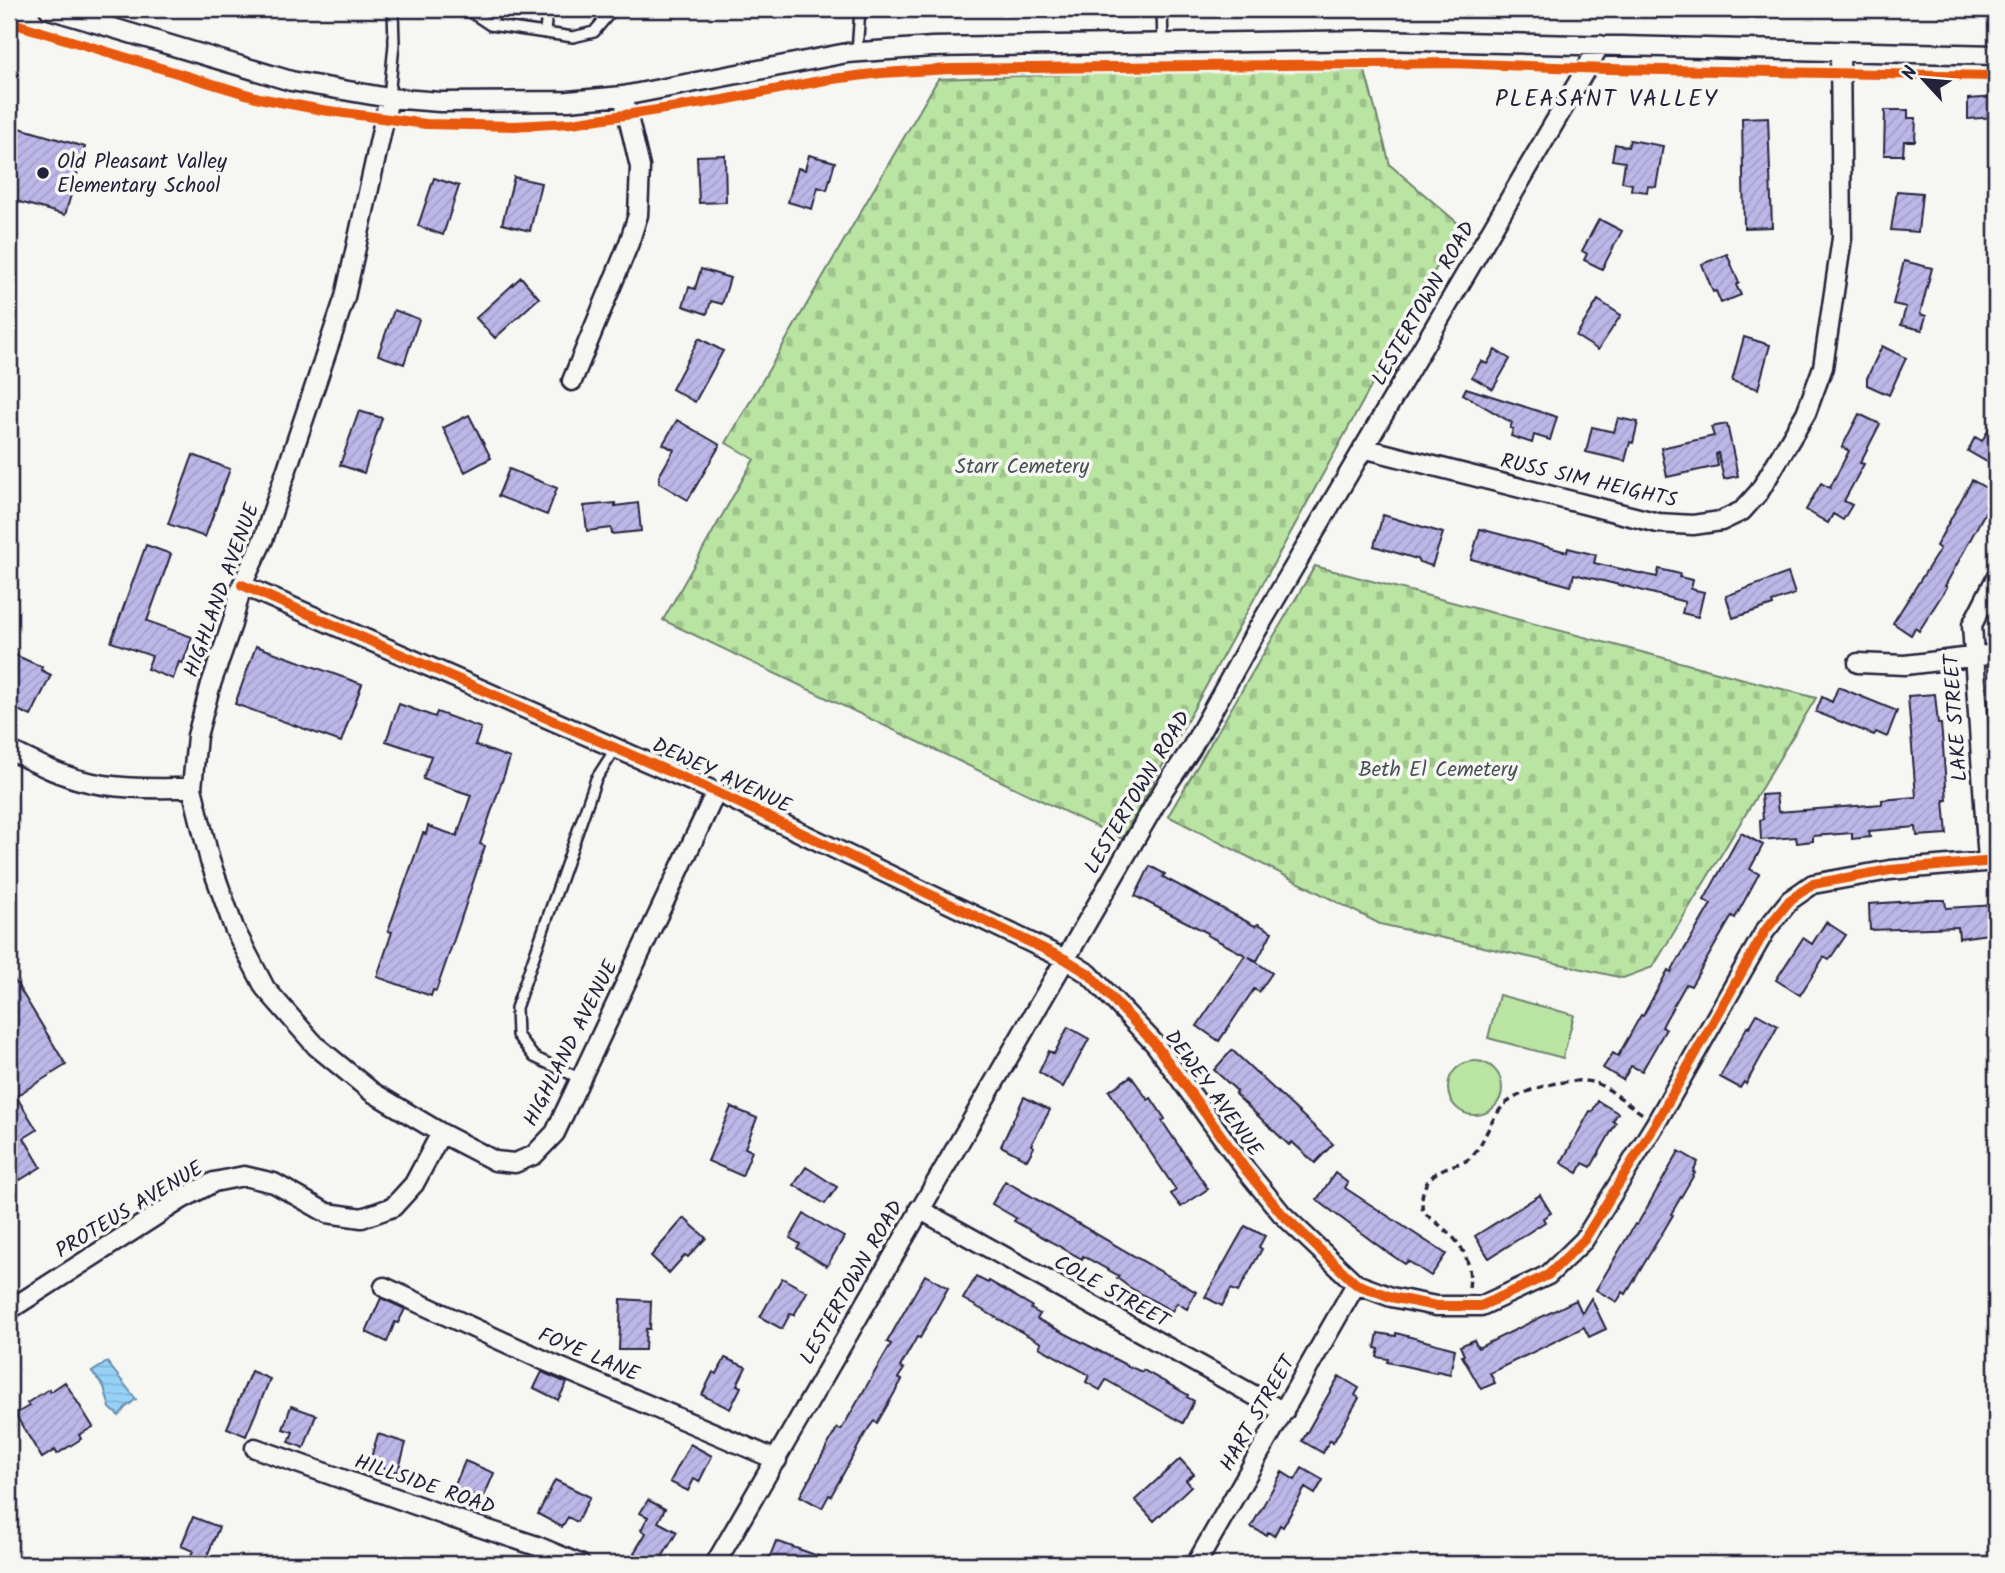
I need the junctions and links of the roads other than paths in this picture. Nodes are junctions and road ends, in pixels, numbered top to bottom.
1 (49, 9) edge
2 (393, 9) edge
3 (466, 9) edge
4 (497, 9) edge
5 (547, 9) edge
6 (610, 9) edge
7 (860, 9) edge
8 (1162, 9) edge
9 (490, 25) junction
10 (545, 33) junction
11 (1163, 44) junction
12 (1600, 45) junction
13 (1840, 51) junction
14 (858, 52) junction
15 (1996, 55) edge
16 (622, 96) junction
17 (389, 98) junction
18 (572, 381) dead end
19 (1363, 449) junction
20 (1996, 578) edge
21 (242, 585) junction
22 (1996, 654) edge
23 (1973, 656) junction
24 (1858, 663) dead end
25 (616, 748) junction
26 (9, 750) edge
27 (192, 788) junction
28 (716, 792) junction
29 (1992, 861) edge
30 (1065, 958) junction
31 (581, 1079) junction
32 (440, 1133) junction
33 (919, 1209) junction
34 (1356, 1284) junction
35 (384, 1287) dead end
36 (9, 1310) edge
37 (1284, 1412) junction
38 (255, 1448) dead end
39 (777, 1460) junction
40 (580, 1564) edge
41 (715, 1564) edge
42 (1196, 1564) edge

1 - 17 street
2 - 17 lane
3 - 9 lane
4 - 9 lane
5 - 10 lane
6 - 10 lane
7 - 14 lane
8 - 11 lane
9 - 10 lane
11 - 12 street
11 - 14 street
12 - 13 street
12 - 19 street, LESTERTOWN ROAD
13 - 15 street
13 - 19 street, RUSS SIM HEIGHTS
14 - 16 street
16 - 17 street
16 - 18 street
17 - 21 street, HIGHLAND AVENUE
19 - 30 street, LESTERTOWN ROAD
20 - 23 street, LAKE STREET
21 - 25 street, DEWEY AVENUE
21 - 27 street, HIGHLAND AVENUE
22 - 23 street
23 - 24 street
23 - 29 street, LAKE STREET
25 - 28 street, DEWEY AVENUE
25 - 31 lane
26 - 27 street
27 - 32 street, HIGHLAND AVENUE
28 - 30 street, DEWEY AVENUE
28 - 31 street, HIGHLAND AVENUE
29 - 34 street, DEWEY AVENUE
30 - 33 street, LESTERTOWN ROAD
30 - 34 street, DEWEY AVENUE
31 - 32 street, HIGHLAND AVENUE
32 - 36 street, PROTEUS AVENUE
33 - 37 street, COLE STREET
33 - 39 street, LESTERTOWN ROAD
34 - 37 street, HART STREET
35 - 39 street, FOYE LANE
37 - 42 street, HART STREET
38 - 40 street, HILLSIDE ROAD
39 - 41 street, LESTERTOWN ROAD

